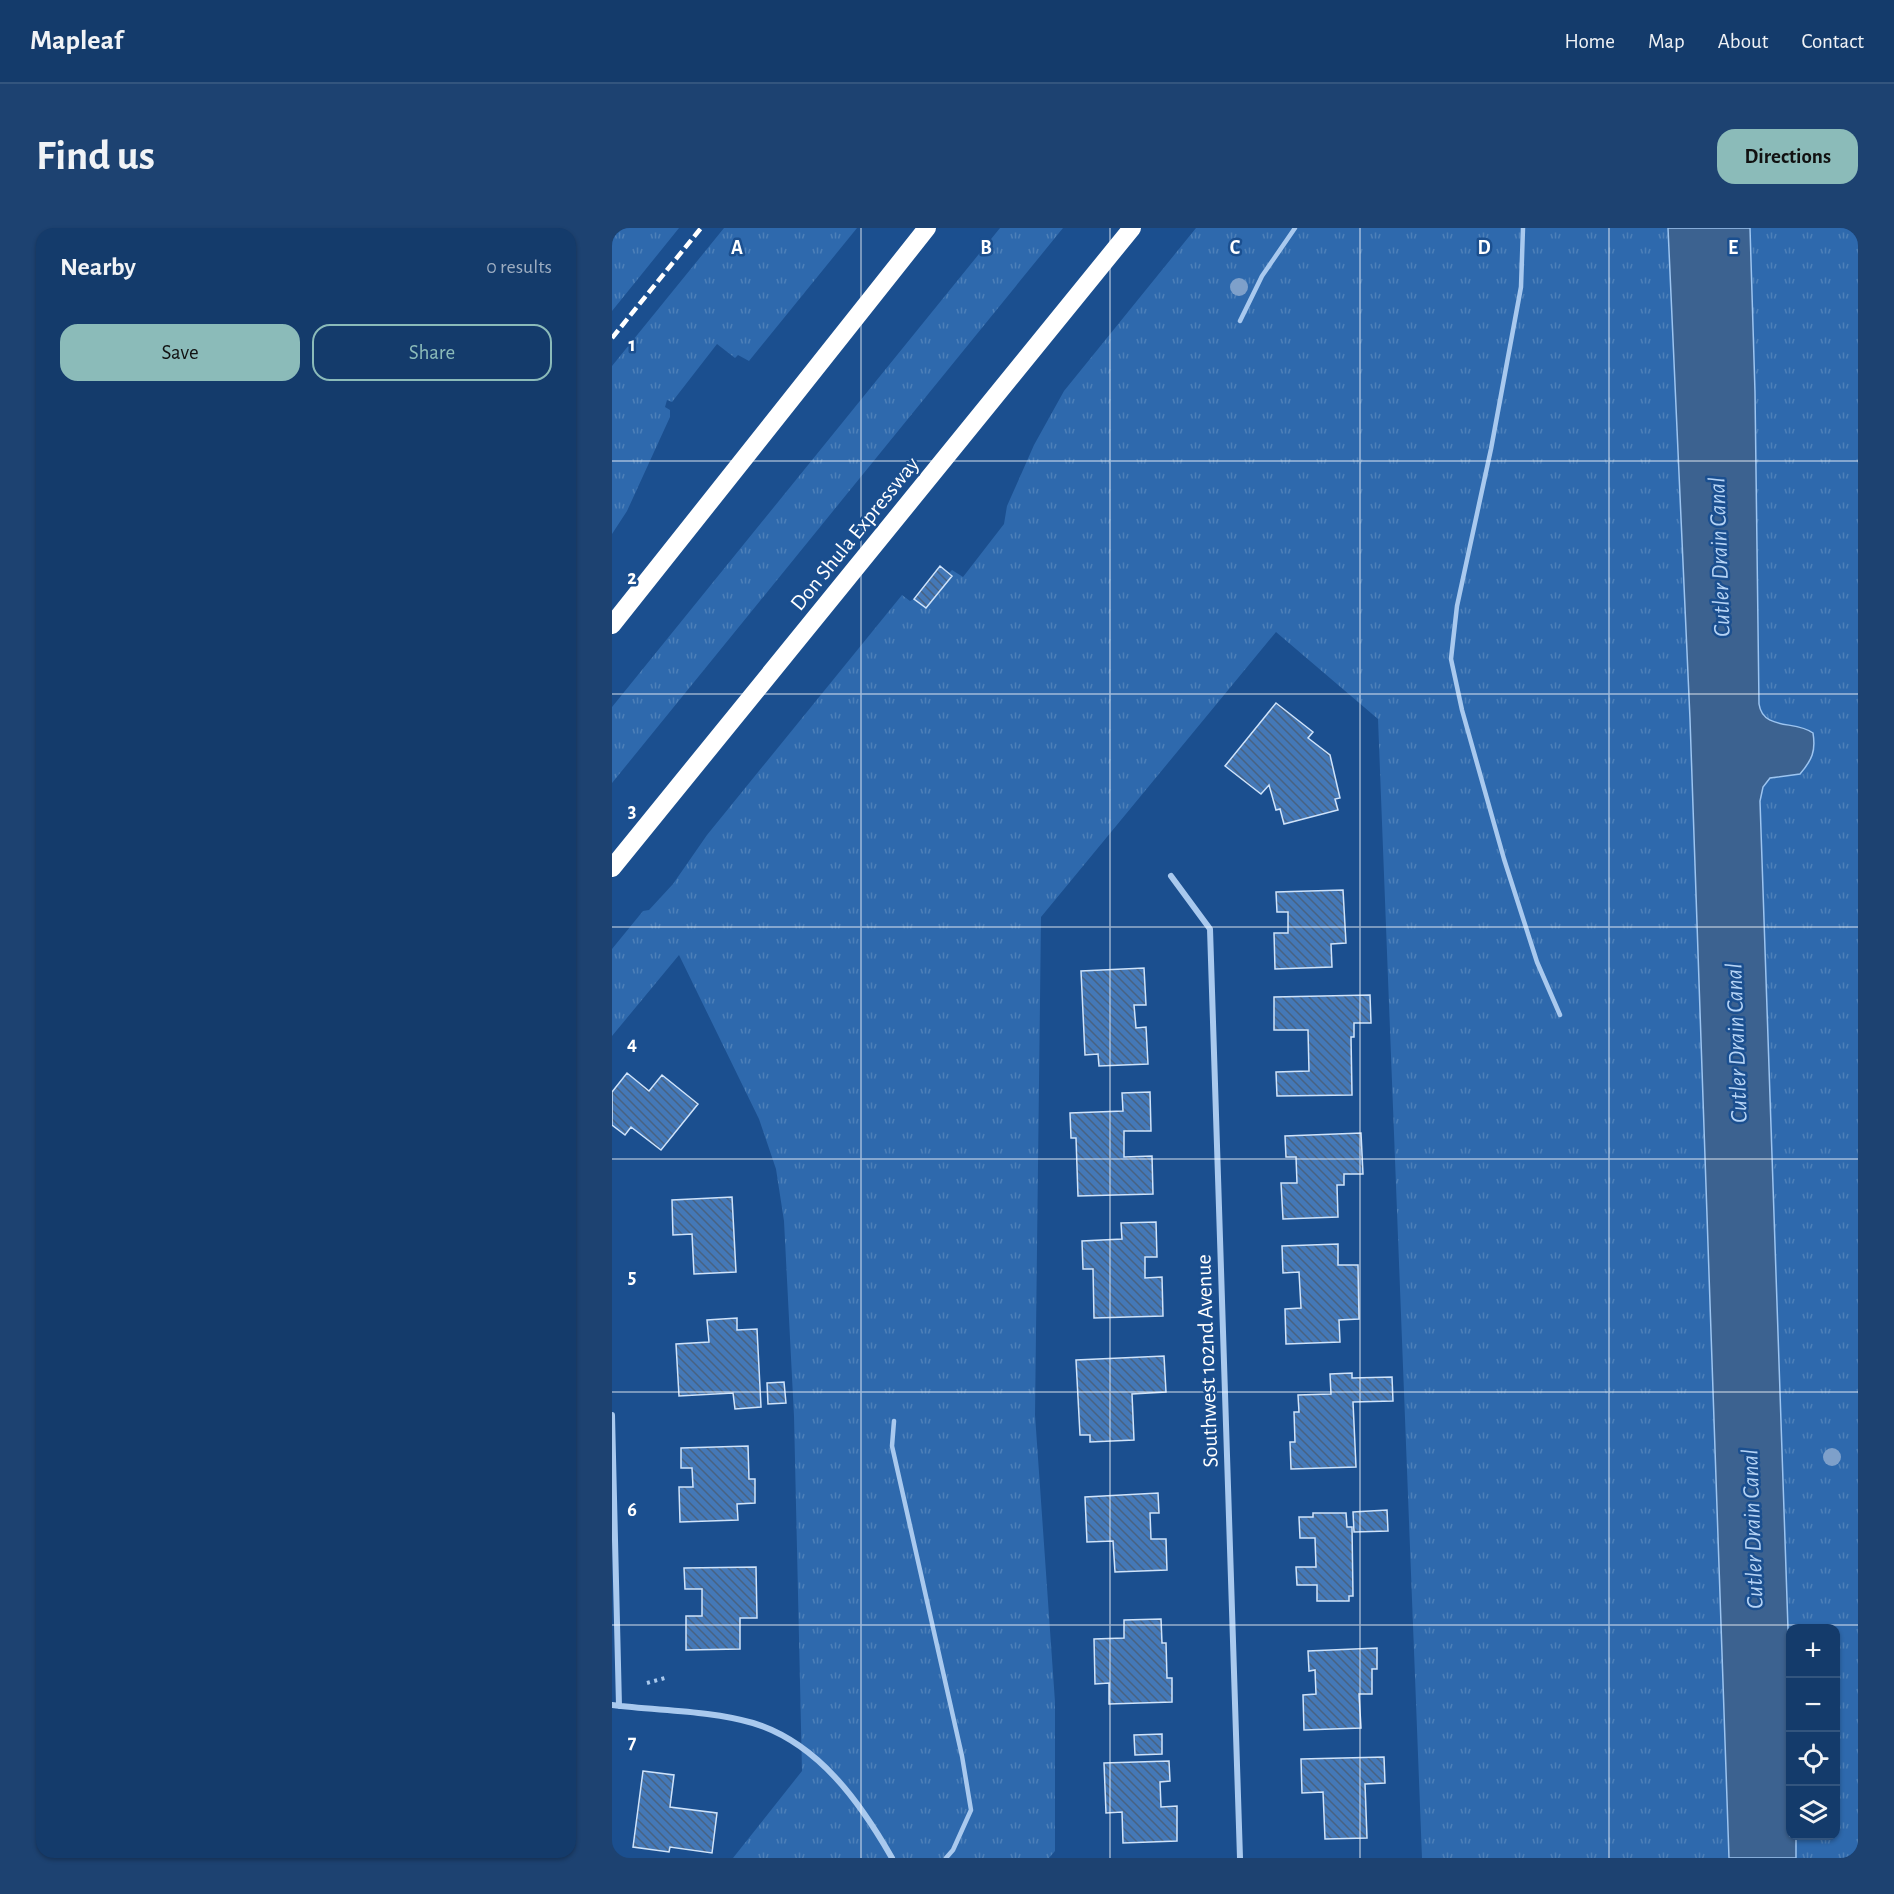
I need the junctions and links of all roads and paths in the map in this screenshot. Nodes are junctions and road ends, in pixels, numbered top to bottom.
1 (927, 228) edge
2 (1132, 228) edge
3 (1295, 228) edge
4 (1523, 228) edge
5 (1240, 321) dead end
6 (612, 625) edge
7 (612, 868) edge
8 (1172, 876) dead end
9 (1560, 1015) dead end
10 (612, 1415) edge
11 (894, 1421) dead end
12 (665, 1678) dead end
13 (647, 1683) dead end
14 (616, 1706) edge
15 (892, 1858) edge
16 (946, 1858) edge
17 (1240, 1858) edge

1 - 6 highway
2 - 7 highway, Don Shula Expressway
3 - 5 lane
4 - 9 lane
8 - 17 street, Southwest 102nd Avenue
10 - 14 street
11 - 16 lane
12 - 13 path
14 - 15 street

